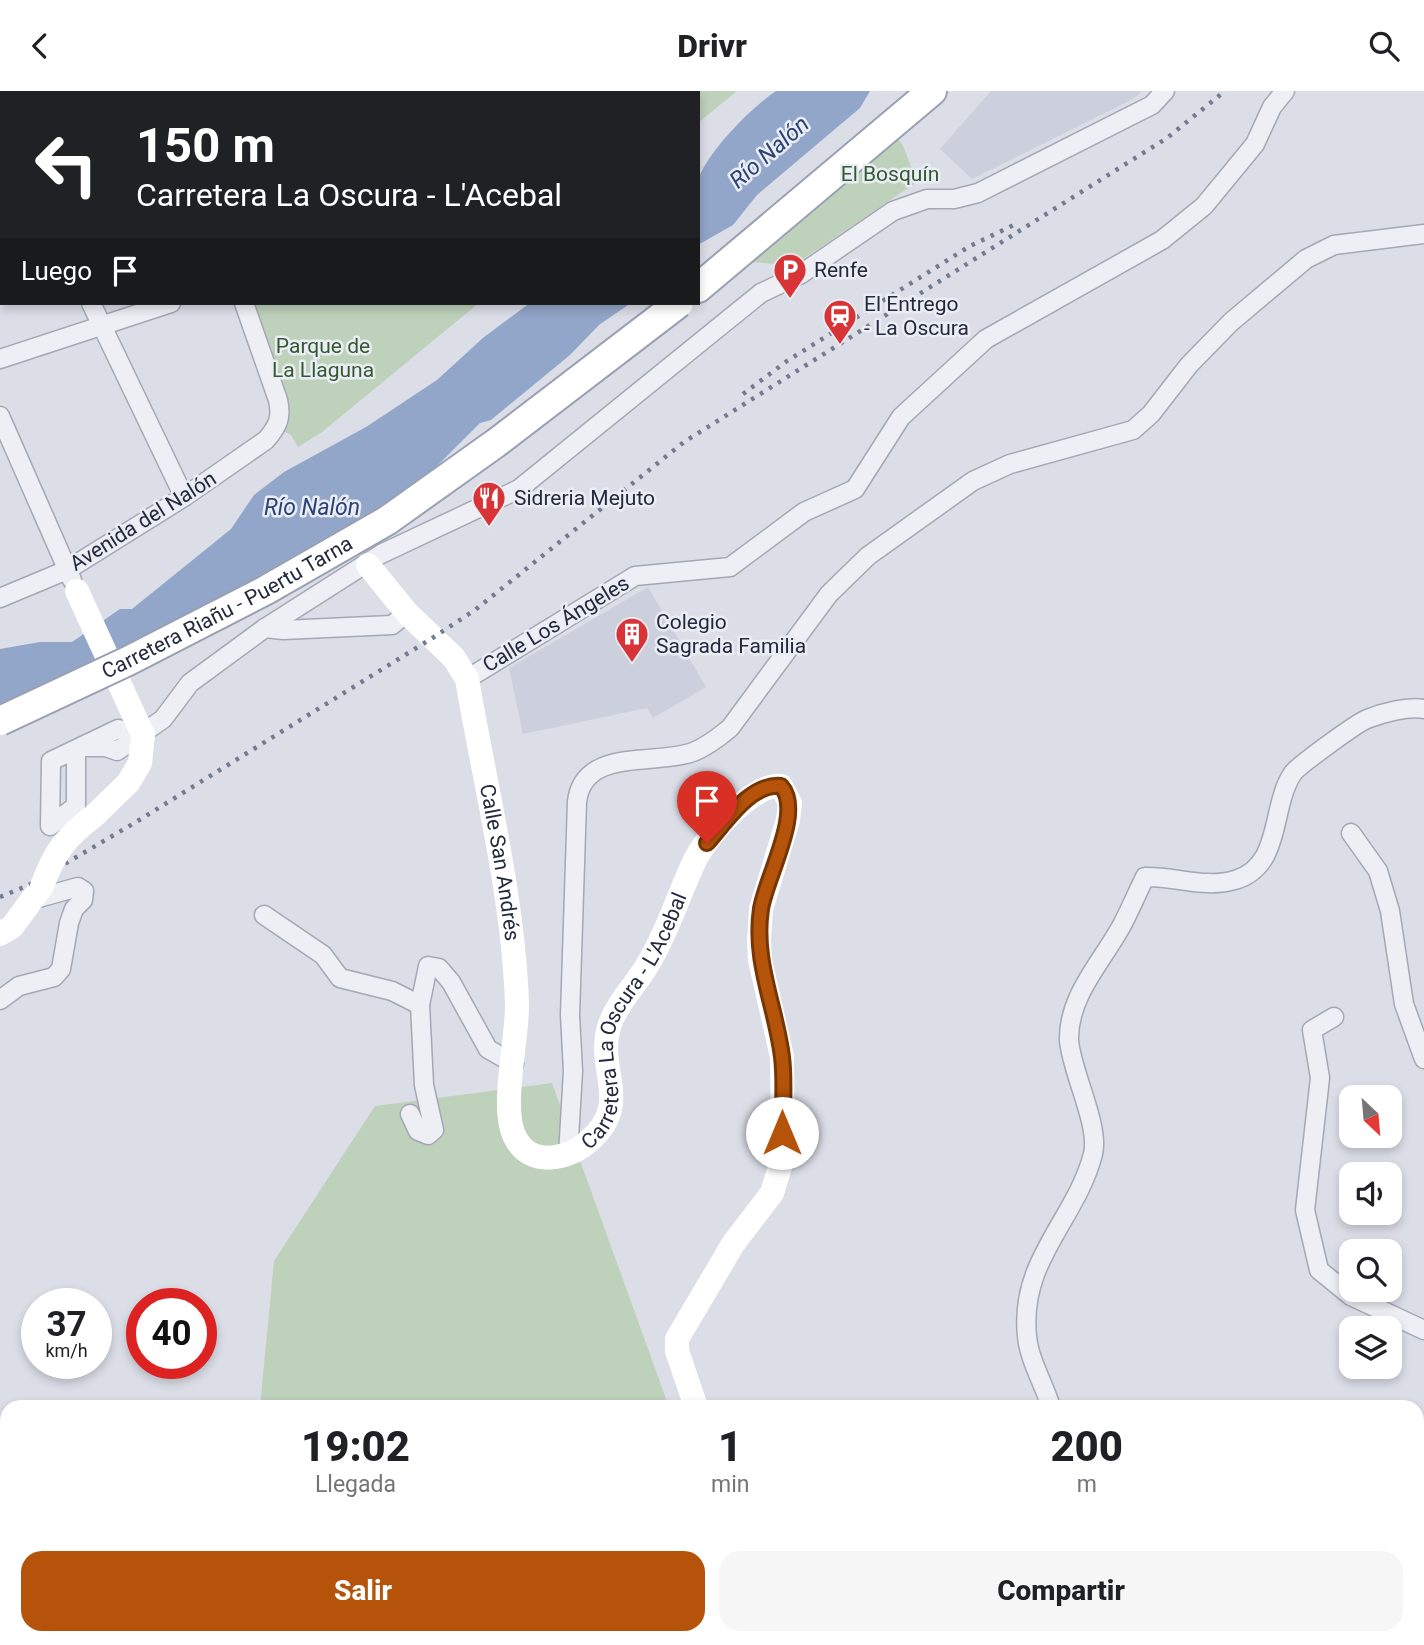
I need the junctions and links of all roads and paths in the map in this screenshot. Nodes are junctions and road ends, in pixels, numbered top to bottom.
1 (932, 91) edge
2 (1164, 91) edge
3 (1285, 91) edge
4 (1424, 234) edge
5 (700, 286) edge
6 (92, 305) edge
7 (165, 305) edge
8 (245, 305) edge
9 (676, 305) edge
10 (102, 325) junction
11 (0, 359) edge
12 (0, 416) edge
13 (184, 497) junction
14 (368, 565) junction
15 (72, 580) junction
16 (0, 597) edge
17 (407, 613) junction
18 (265, 628) junction
19 (467, 678) junction
20 (1424, 709) edge
21 (0, 721) edge
22 (138, 725) junction
23 (80, 749) dead end
24 (1351, 833) dead end
25 (38, 893) junction
26 (264, 915) dead end
27 (0, 934) edge
28 (0, 1000) edge
29 (421, 1005) junction
30 (1334, 1017) dead end
31 (1424, 1059) edge
32 (514, 1063) junction
33 (410, 1114) dead end
34 (568, 1155) junction
35 (1424, 1330) edge
36 (693, 1400) edge
37 (1049, 1400) edge

1 - 5 main road
2 - 14 street
3 - 19 street, Calle Los Ángeles
4 - 34 street
6 - 10 street
7 - 10 street
8 - 13 street, Avenida del Nalón
9 - 21 main road, Carretera Riañu - Puertu Tarna, bridge
10 - 11 street
10 - 13 street
12 - 15 street
13 - 15 street, Avenida del Nalón
14 - 17 street, Calle San Andrés
14 - 18 street
15 - 16 street, Avenida del Nalón
15 - 22 street
17 - 18 street
17 - 19 street, Calle San Andrés
18 - 22 street
19 - 32 street, Calle San Andrés
20 - 37 street
22 - 23 street
22 - 25 street, bridge
24 - 31 street
25 - 27 street
25 - 28 street
26 - 29 street
29 - 32 street
29 - 33 street
30 - 35 street
32 - 34 street, Calle San Andrés
34 - 36 street, Carretera La Oscura - L'Acebal

